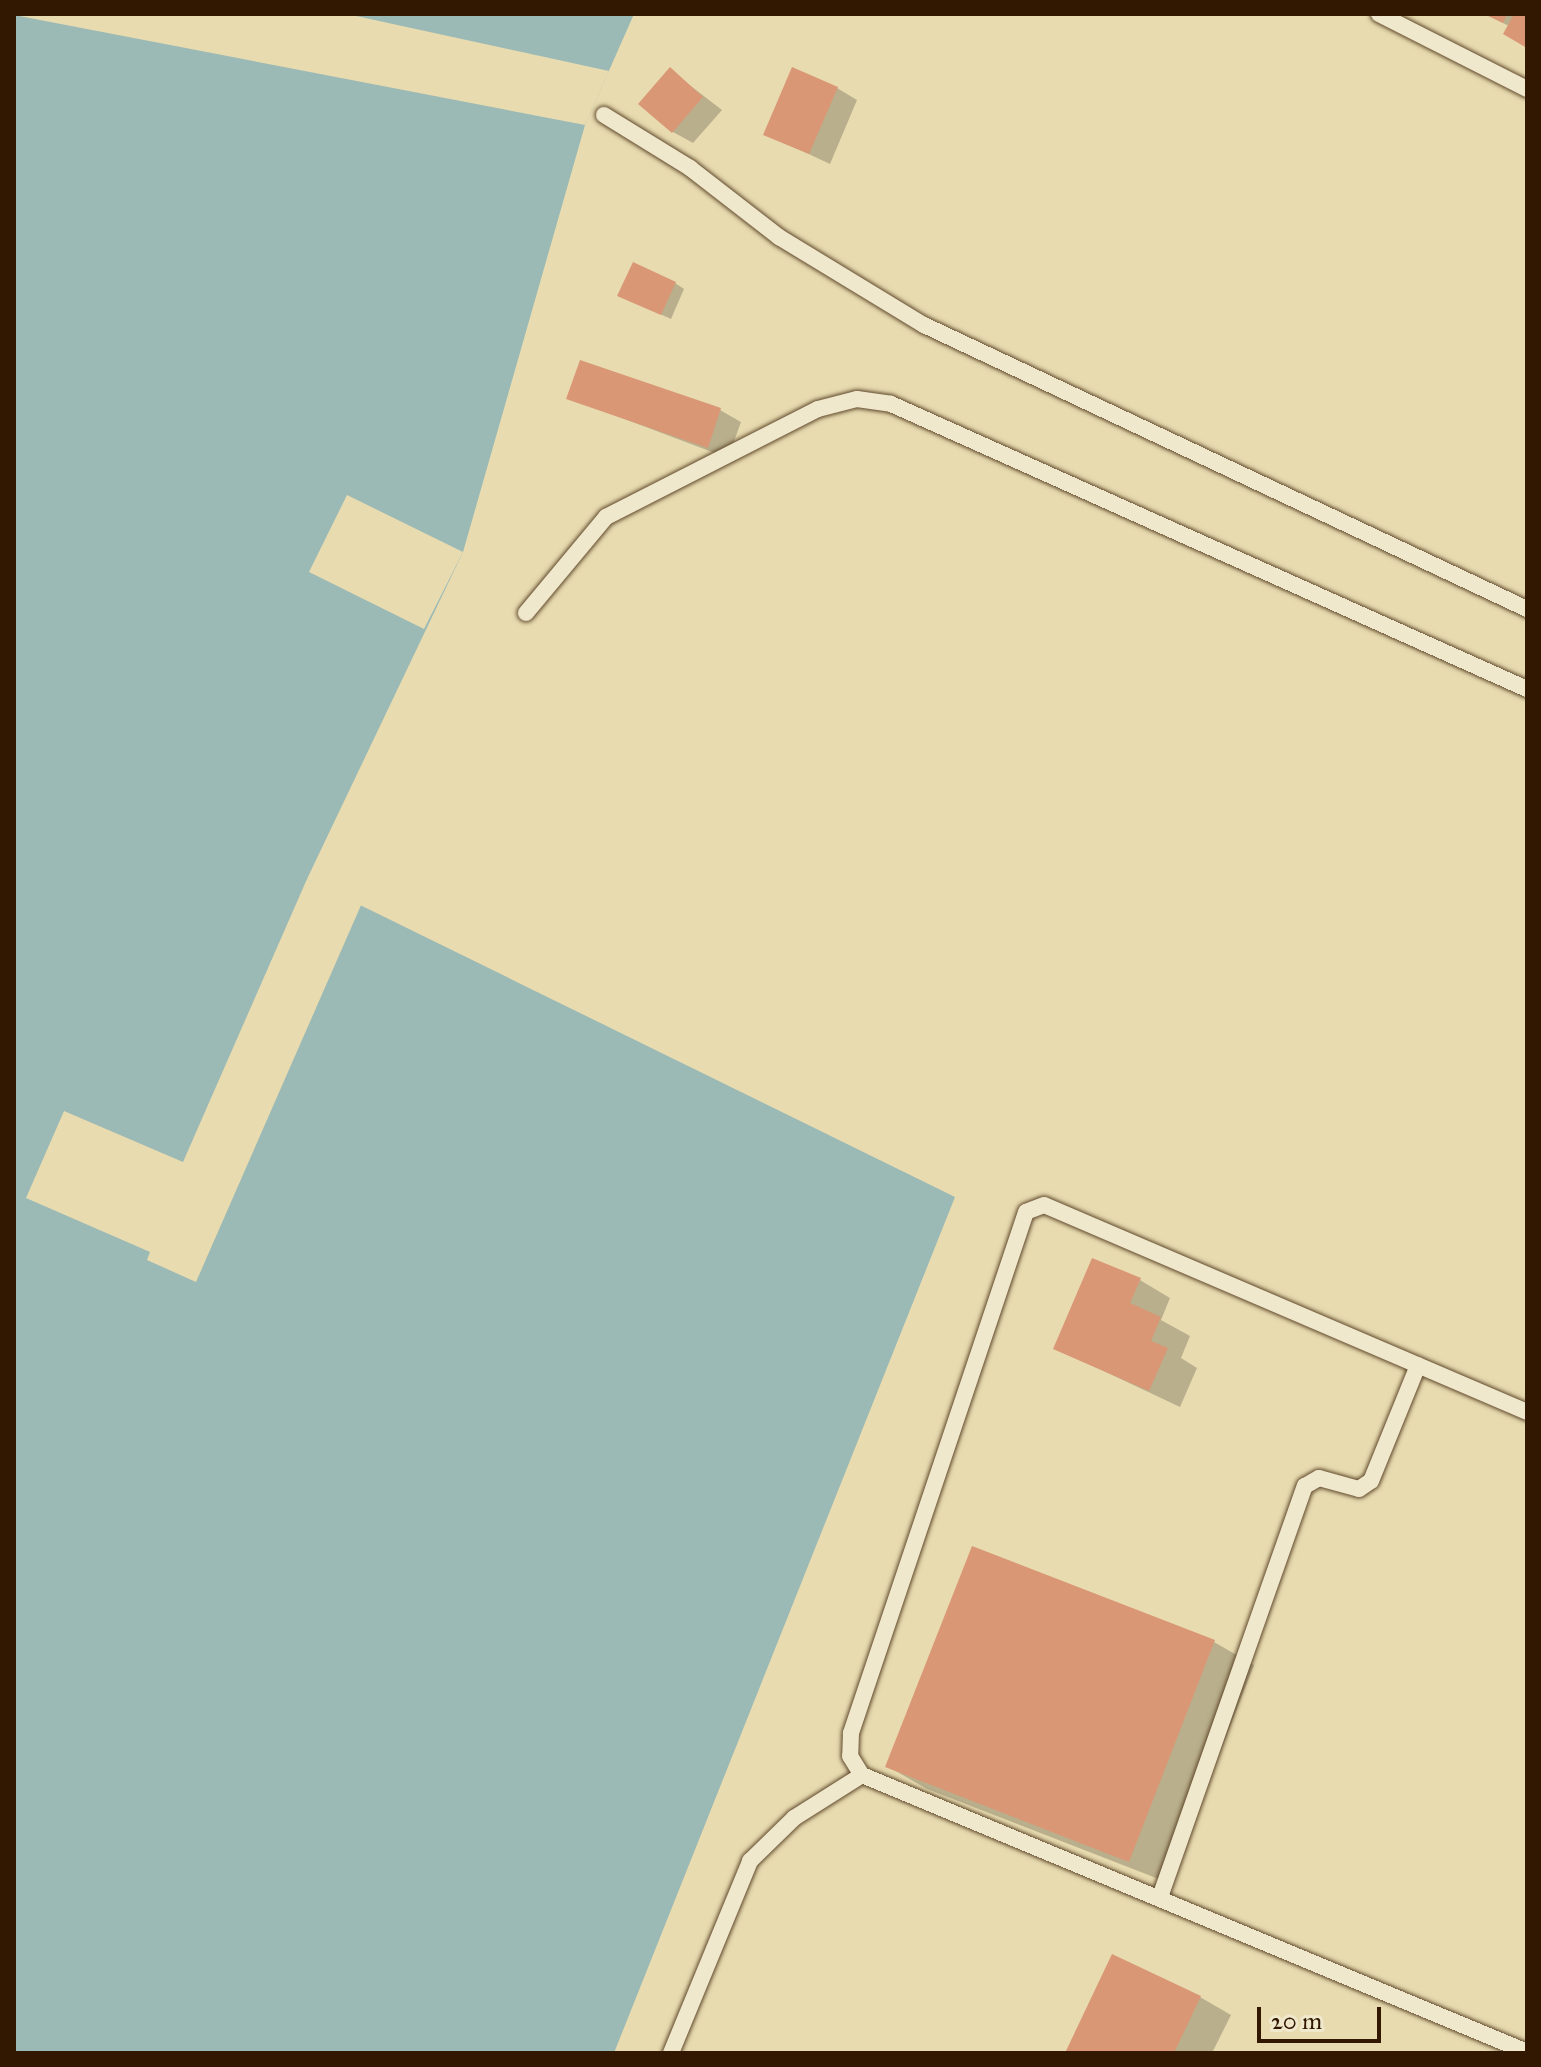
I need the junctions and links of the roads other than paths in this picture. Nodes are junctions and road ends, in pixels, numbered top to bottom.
1 (1379, 14) edge
2 (1527, 89) edge
3 (604, 115) dead end
4 (1527, 609) edge
5 (526, 613) dead end
6 (1527, 689) edge
7 (1418, 1365) junction
8 (1527, 1412) edge
9 (862, 1775) junction
10 (1160, 1897) junction
11 (1527, 2052) edge
12 (671, 2053) edge

1 - 2 lane
3 - 4 lane
5 - 6 lane
7 - 8 lane
7 - 9 lane
7 - 10 lane
9 - 10 lane
9 - 12 lane
10 - 11 lane

